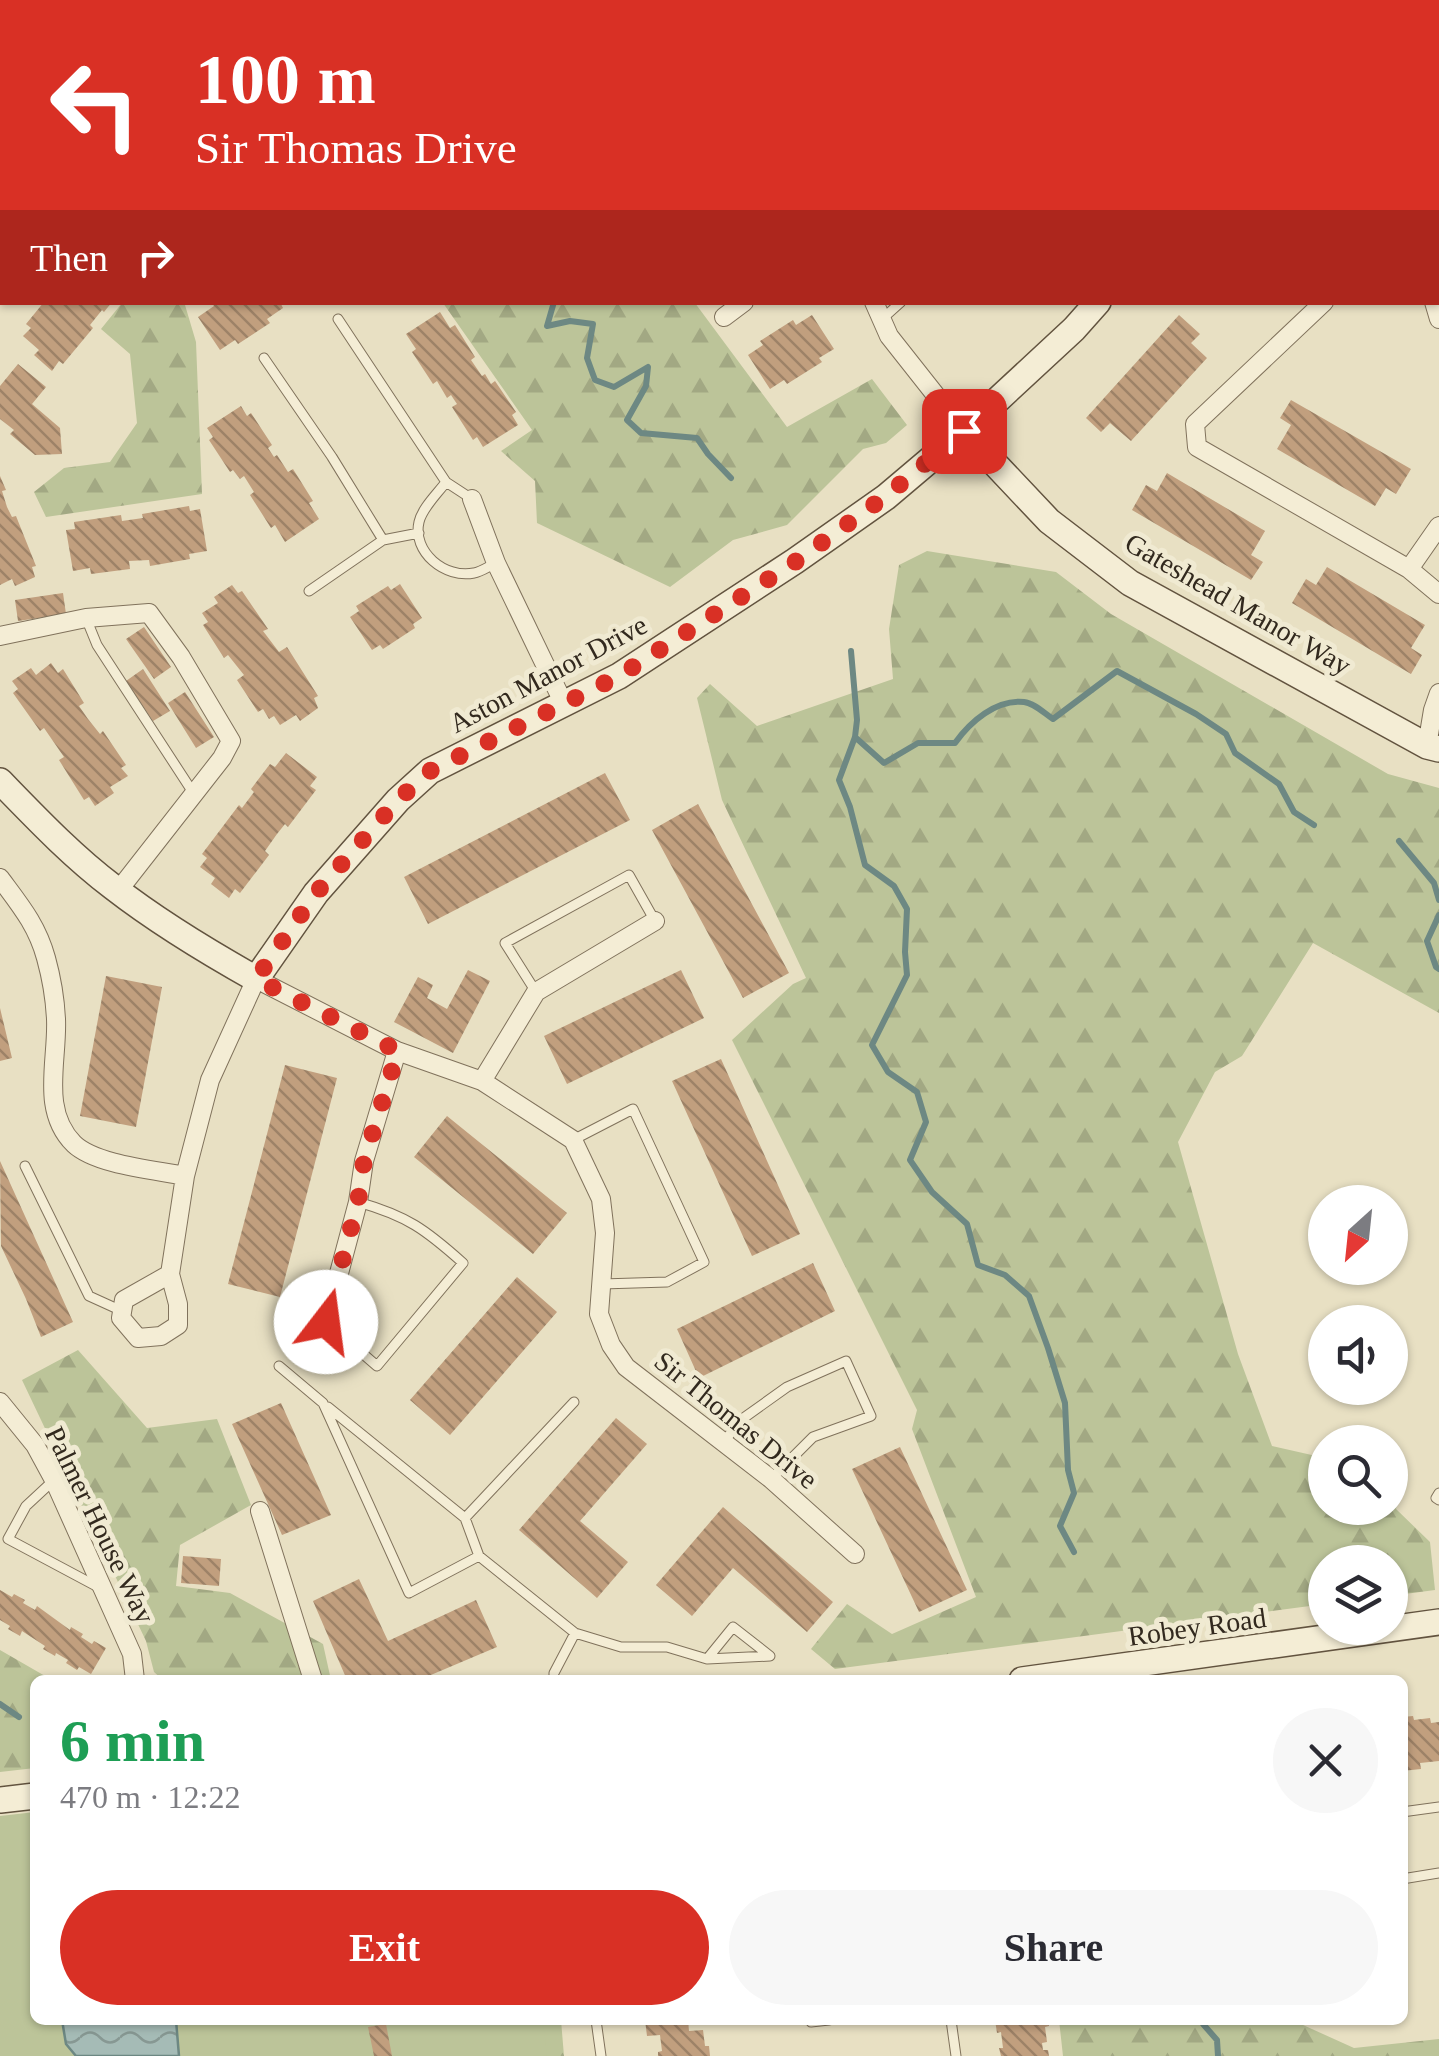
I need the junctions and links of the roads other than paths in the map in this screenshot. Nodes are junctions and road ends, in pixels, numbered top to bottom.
1 (740, 305) edge
2 (1095, 305) edge
3 (1321, 305) edge
4 (877, 311) edge
5 (724, 317) dead end
6 (338, 319) dead end
7 (264, 358) dead end
8 (964, 431) junction
9 (446, 482) junction
10 (472, 499) joint
11 (1439, 526) edge
12 (419, 533) junction
13 (382, 540) junction
14 (496, 563) junction
15 (1409, 570) junction
16 (309, 592) dead end
17 (1439, 594) edge
18 (86, 618) junction
19 (0, 636) edge
20 (1439, 693) edge
21 (563, 702) junction
22 (1433, 747) edge
23 (0, 782) edge
24 (194, 794) junction
25 (0, 878) edge
26 (118, 891) junction
27 (655, 921) joint
28 (256, 979) junction
29 (536, 992) junction
30 (398, 1051) junction
31 (482, 1081) junction
32 (574, 1140) junction
33 (26, 1166) dead end
34 (185, 1176) junction
35 (358, 1202) junction
36 (170, 1274) junction
37 (602, 1284) junction
38 (122, 1310) junction
39 (326, 1322) joint
40 (279, 1366) dead end
41 (0, 1402) edge
42 (574, 1402) dead end
43 (323, 1403) junction
44 (724, 1442) junction
45 (54, 1480) junction
46 (770, 1480) junction
47 (260, 1510) dead end
48 (466, 1518) junction
49 (855, 1554) dead end
50 (479, 1556) junction
51 (102, 1589) junction
52 (1439, 1622) edge
53 (575, 1633) junction
54 (708, 1659) junction
55 (134, 1675) edge
56 (311, 1675) edge
57 (554, 1675) edge
58 (1058, 1675) edge
59 (30, 1797) edge
60 (0, 1800) edge
61 (1439, 1807) edge
62 (1408, 1811) edge
63 (1439, 1874) edge
64 (1408, 1878) edge
65 (597, 2025) edge
66 (953, 2025) edge
67 (601, 2056) edge
68 (956, 2056) edge

1 - 5 street
2 - 8 street, Aston Manor Drive
3 - 15 street
4 - 8 street, Gateshead Manor Way
6 - 9 lane
7 - 13 lane
8 - 21 street, Aston Manor Drive
8 - 22 street, Gateshead Manor Way
9 - 10 lane
9 - 12 lane
10 - 14 street
11 - 15 street
12 - 13 lane
12 - 14 lane
13 - 16 lane
14 - 21 street
15 - 17 street
18 - 19 street
18 - 24 lane
18 - 24 street
20 - 22 street
21 - 28 street, Aston Manor Drive
23 - 26 street
24 - 26 street
25 - 34 street
26 - 28 street
27 - 29 street
27 - 29 lane
28 - 30 street
28 - 34 street, Aston Manor Drive
29 - 31 street
30 - 31 street
30 - 35 street
31 - 32 street
32 - 37 street, Sir Thomas Drive
32 - 37 lane
33 - 38 lane
34 - 36 street, Aston Manor Drive
35 - 39 street
35 - 39 lane
36 - 38 street
36 - 38 street, Aston Manor Drive
37 - 44 street, Sir Thomas Drive
40 - 43 lane
41 - 45 street, Palmer House Way
42 - 48 lane
43 - 48 lane
43 - 50 lane
44 - 46 street, Sir Thomas Drive
44 - 46 lane
45 - 51 street, Palmer House Way
45 - 51 lane
46 - 49 street, Sir Thomas Drive
47 - 56 street
48 - 50 lane
50 - 53 lane
51 - 55 street, Palmer House Way
52 - 58 street, Robey Road
53 - 54 lane
53 - 57 lane
54 - 54 lane
59 - 60 street
61 - 62 lane
63 - 64 lane
65 - 67 lane
66 - 68 lane

